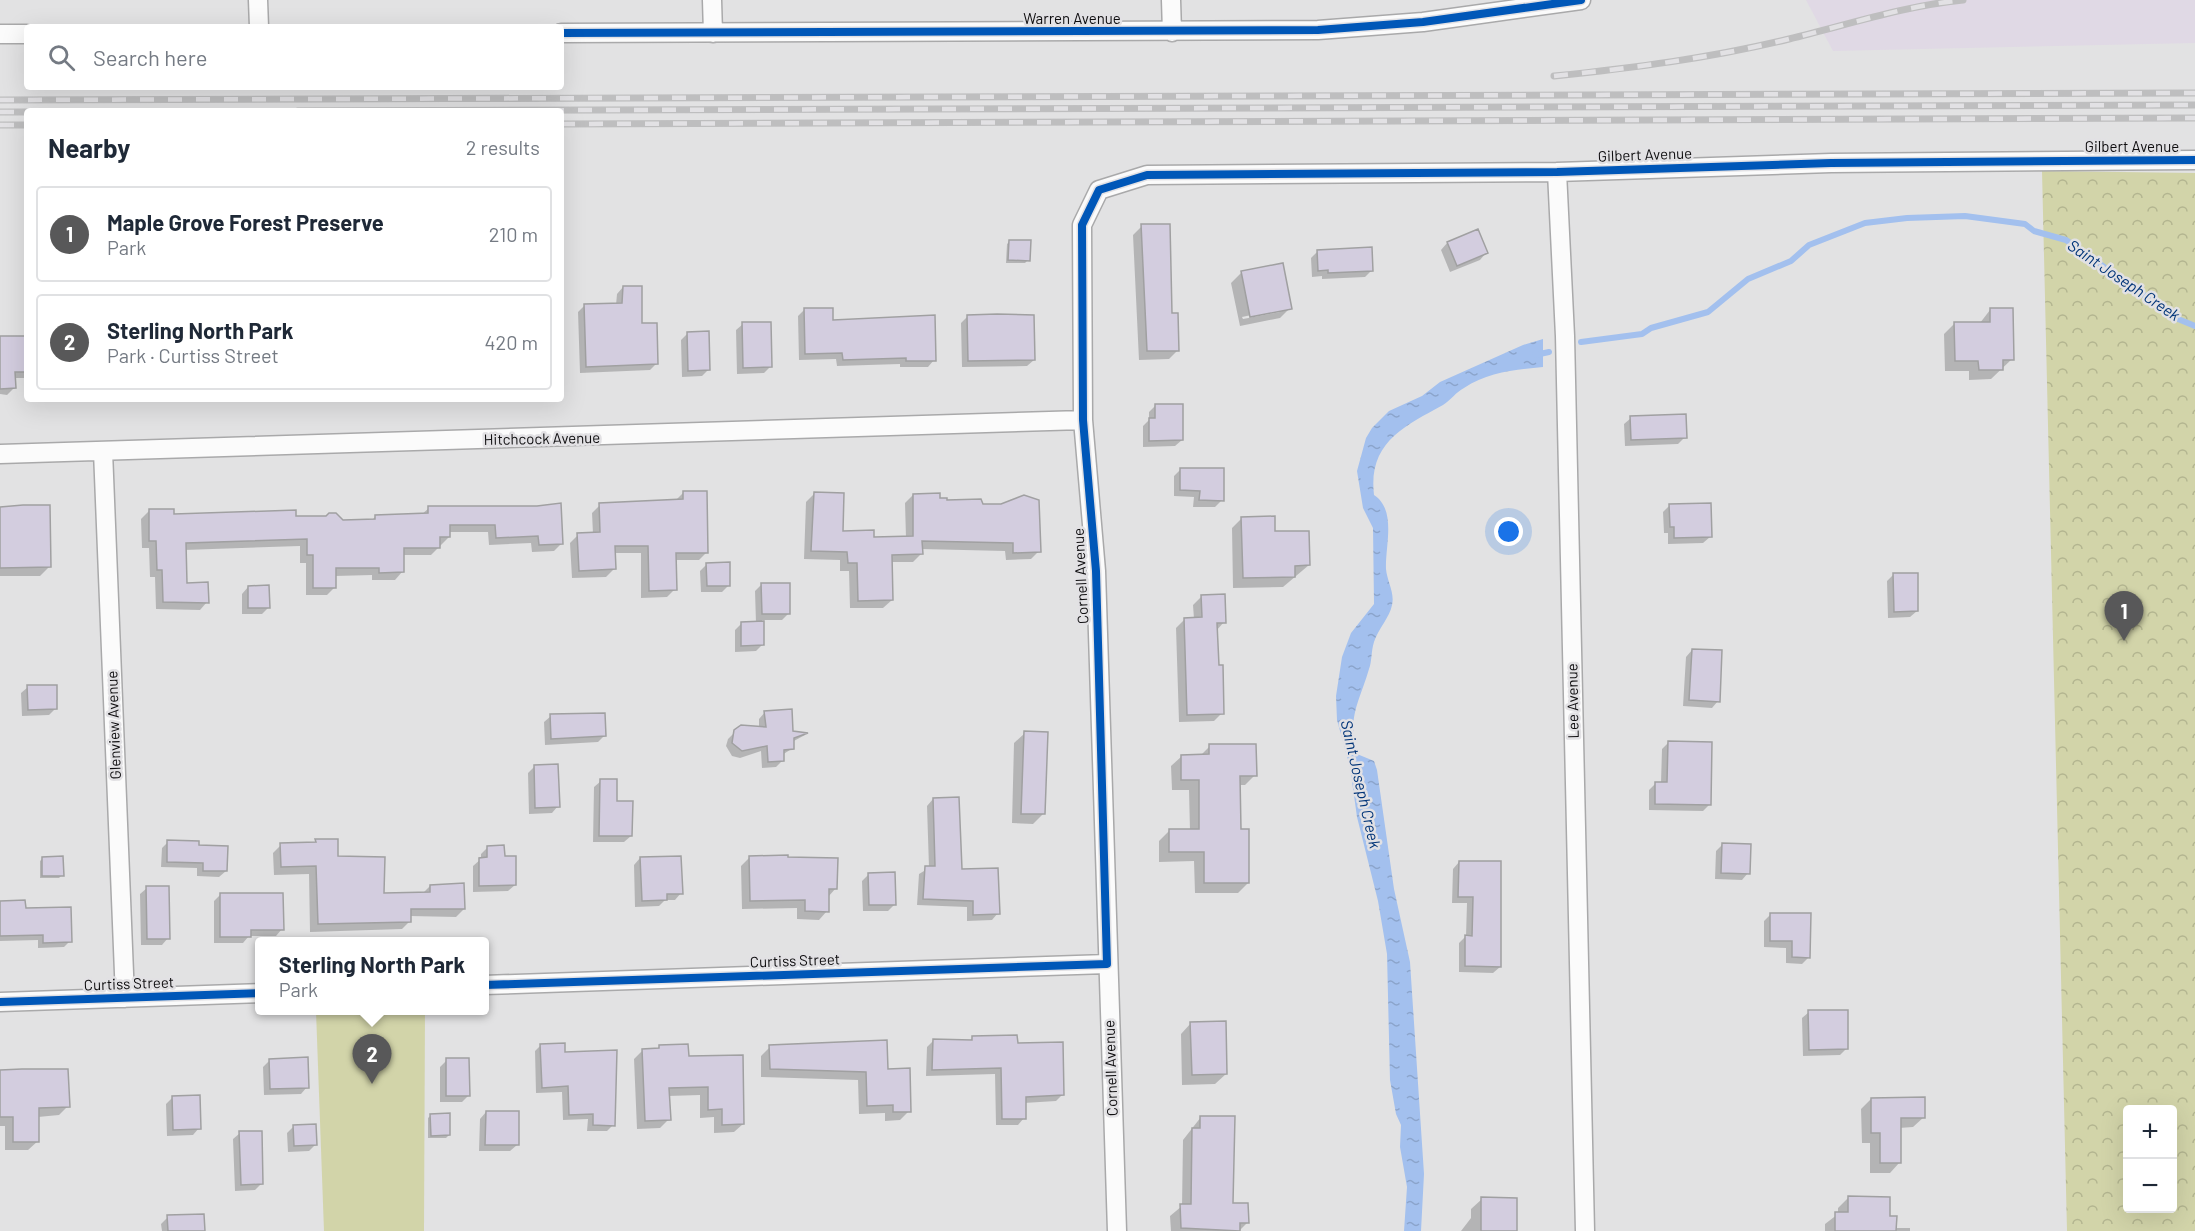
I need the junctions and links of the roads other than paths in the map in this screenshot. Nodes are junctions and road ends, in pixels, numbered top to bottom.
1 (258, 0) edge
2 (712, 0) edge
3 (1171, 0) edge
4 (1581, 0) edge
5 (258, 24) edge
6 (1172, 32) junction
7 (564, 33) edge
8 (713, 33) junction
9 (0, 34) edge
10 (24, 34) edge
11 (2195, 160) edge
12 (1557, 172) junction
13 (1099, 190) joint
14 (1083, 420) junction
15 (104, 452) junction
16 (0, 454) edge
17 (1107, 964) junction
18 (489, 985) edge
19 (255, 993) edge
20 (124, 998) junction
21 (0, 1002) edge
22 (1117, 1231) edge
23 (1586, 1231) edge

1 - 5 street
2 - 8 street
3 - 6 street
4 - 6 street, Warren Avenue
6 - 8 street, Warren Avenue
7 - 8 street, Warren Avenue
9 - 10 street
11 - 12 street, Gilbert Avenue
12 - 13 street, Gilbert Avenue
12 - 23 street, Lee Avenue
13 - 14 street, Cornell Avenue
14 - 15 street, Hitchcock Avenue
14 - 17 street, Cornell Avenue
15 - 16 street, Hitchcock Avenue
15 - 20 street, Glenview Avenue
17 - 18 street, Curtiss Street
17 - 22 street, Cornell Avenue
19 - 20 street, Curtiss Street
20 - 21 street, Curtiss Street

